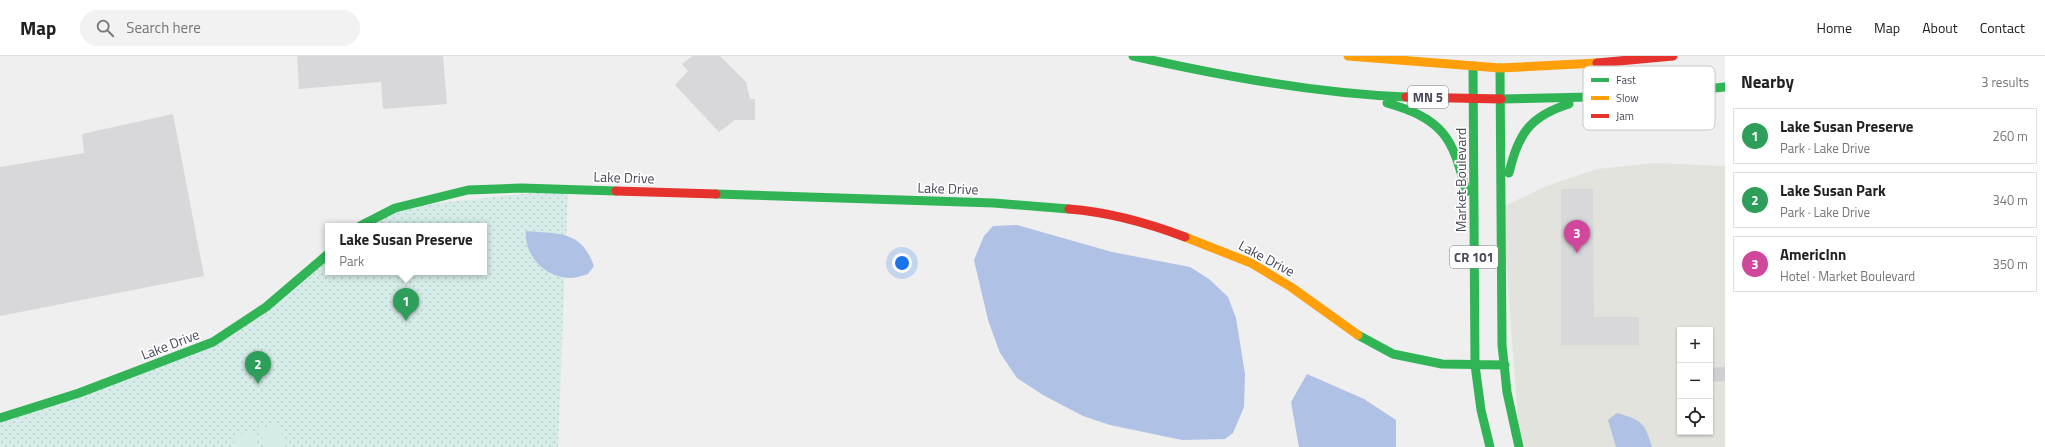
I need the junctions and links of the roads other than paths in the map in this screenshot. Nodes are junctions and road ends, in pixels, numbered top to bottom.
1 (1133, 56) edge
2 (1348, 56) edge
3 (1473, 56) edge
4 (1500, 56) edge
5 (1628, 56) edge
6 (1673, 56) edge
7 (1658, 58) junction
8 (1473, 66) junction
9 (1500, 68) junction
10 (1725, 87) edge
11 (1715, 89) edge
12 (1345, 92) junction
13 (1474, 98) junction
14 (1583, 98) edge
15 (1501, 99) junction
16 (1583, 102) edge
17 (1502, 207) junction
18 (366, 223) edge
19 (1474, 228) junction
20 (325, 257) edge
21 (1475, 365) junction
22 (1505, 365) junction
23 (1713, 374) edge
24 (1725, 374) edge
25 (0, 418) edge
26 (1490, 447) edge
27 (1519, 447) edge

1 - 12 main road, MN 5
2 - 8 main road
3 - 8 main road, Market Boulevard
4 - 9 main road
5 - 7 main road
6 - 7 main road
7 - 9 main road
8 - 9 main road
8 - 13 main road, Market Boulevard / CR 101
9 - 15 main road, CR 101
10 - 11 main road, MN 5
12 - 13 main road, MN 5
12 - 19 main road
13 - 15 main road, MN 5
13 - 19 main road, Market Boulevard / CR 101
14 - 15 main road, MN 5
15 - 17 main road, CR 101
16 - 17 main road
17 - 22 main road, CR 101
18 - 21 main road, Lake Drive
19 - 21 main road, Market Boulevard / CR 101
20 - 25 main road, Lake Drive
21 - 22 main road, Lake Drive
21 - 26 main road, Market Boulevard / CR 101
22 - 27 main road, CR 101
23 - 24 street

